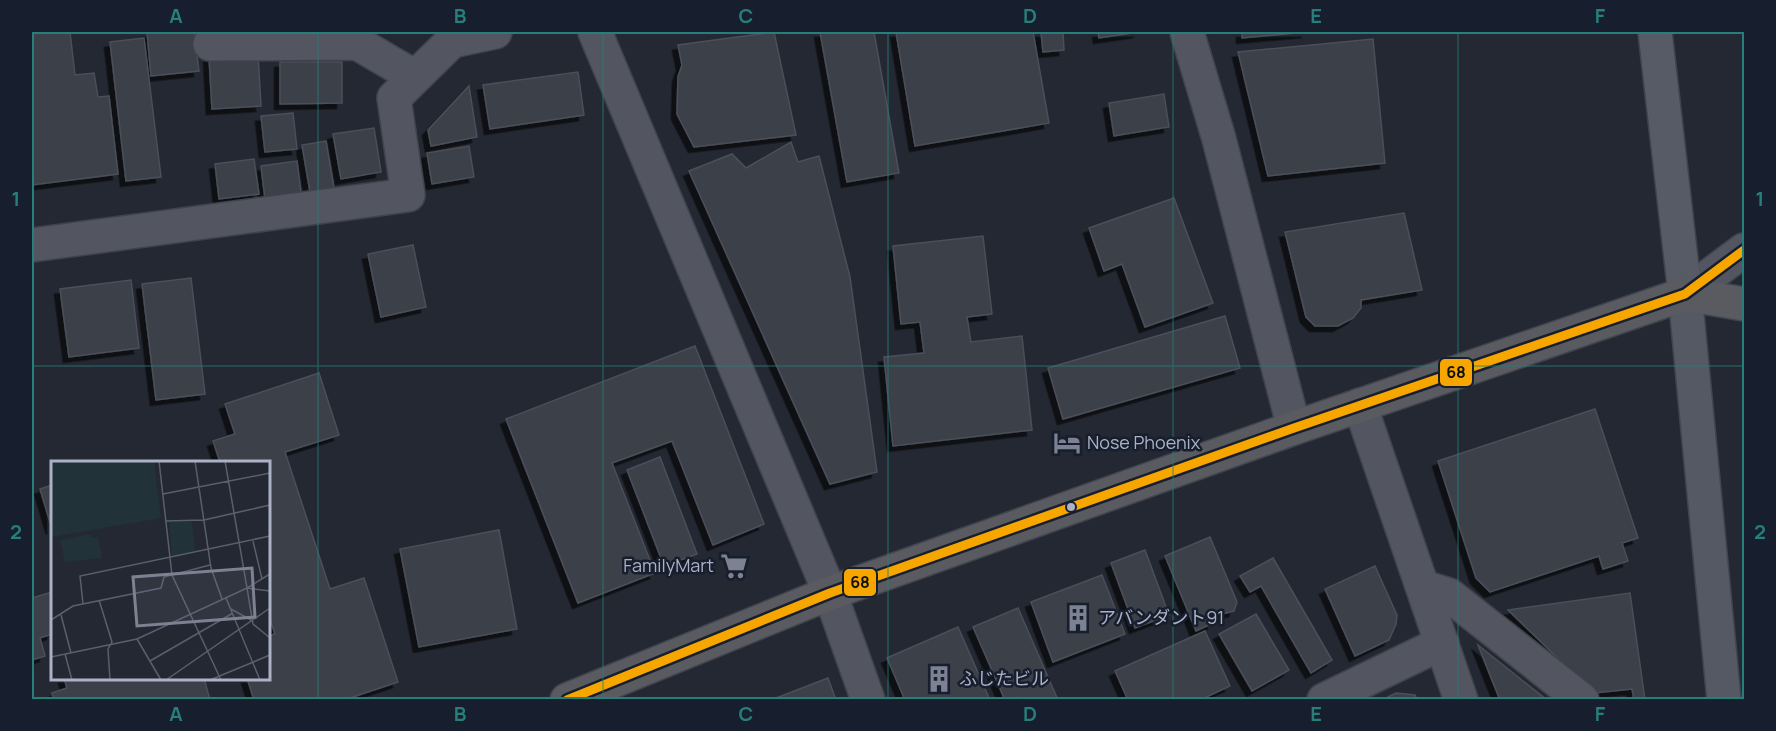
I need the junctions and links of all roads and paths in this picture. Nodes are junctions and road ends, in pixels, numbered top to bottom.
1 (495, 32) edge
2 (595, 32) edge
3 (1186, 32) edge
4 (1655, 32) edge
5 (210, 45) dead end
6 (415, 77) junction
7 (32, 245) edge
8 (1744, 250) edge
9 (1684, 294) junction
10 (1744, 304) edge
11 (1360, 405) junction
12 (1294, 428) junction
13 (1423, 587) junction
14 (830, 593) junction
15 (1442, 644) junction
16 (567, 699) edge
17 (868, 699) edge
18 (1324, 699) edge
19 (1461, 699) edge
20 (1582, 699) edge
21 (1724, 699) edge

1 - 6 street
2 - 14 street
3 - 12 street
4 - 9 street
5 - 6 street
6 - 7 street
8 - 9 street
9 - 10 highway
9 - 11 highway
9 - 21 main road
11 - 12 highway
11 - 13 street
12 - 14 highway
13 - 15 street
13 - 20 street
14 - 16 highway
14 - 17 street
15 - 18 street
15 - 19 street

